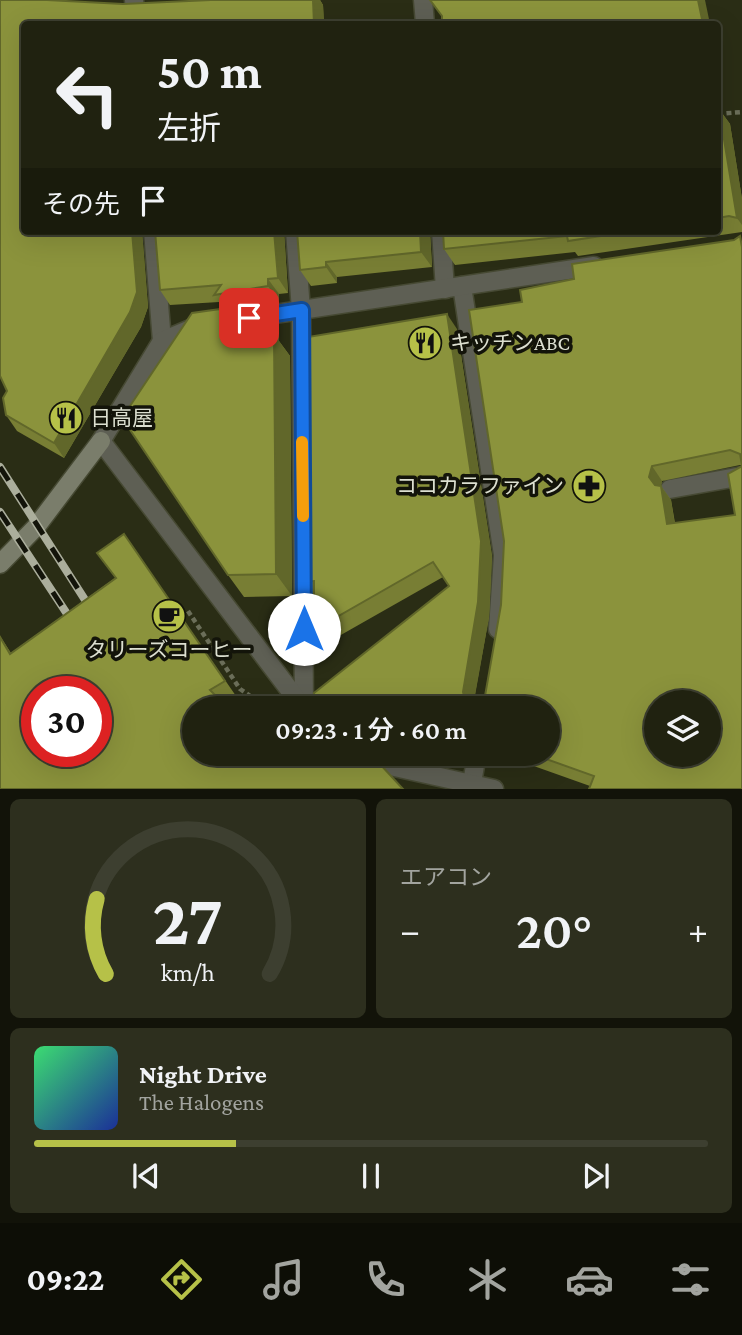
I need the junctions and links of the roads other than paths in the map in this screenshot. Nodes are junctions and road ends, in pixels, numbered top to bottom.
1 (423, 0) edge
2 (425, 21) edge
3 (153, 235) edge
4 (295, 235) edge
5 (442, 235) edge
6 (608, 264) edge
7 (454, 288) junction
8 (302, 310) junction
9 (162, 341) junction
10 (101, 440) junction
11 (742, 476) edge
12 (670, 489) dead end
13 (0, 564) edge
14 (496, 644) edge
15 (294, 696) edge
16 (304, 696) edge
17 (392, 766) edge
18 (475, 766) edge
19 (472, 783) junction
20 (494, 789) edge

1 - 2 street
3 - 9 street
4 - 8 street
5 - 7 street
6 - 7 street
7 - 8 street
7 - 14 street
8 - 9 street
8 - 16 street
9 - 10 street
10 - 13 street
10 - 15 street
11 - 12 street
17 - 19 street
18 - 19 street
19 - 20 street

